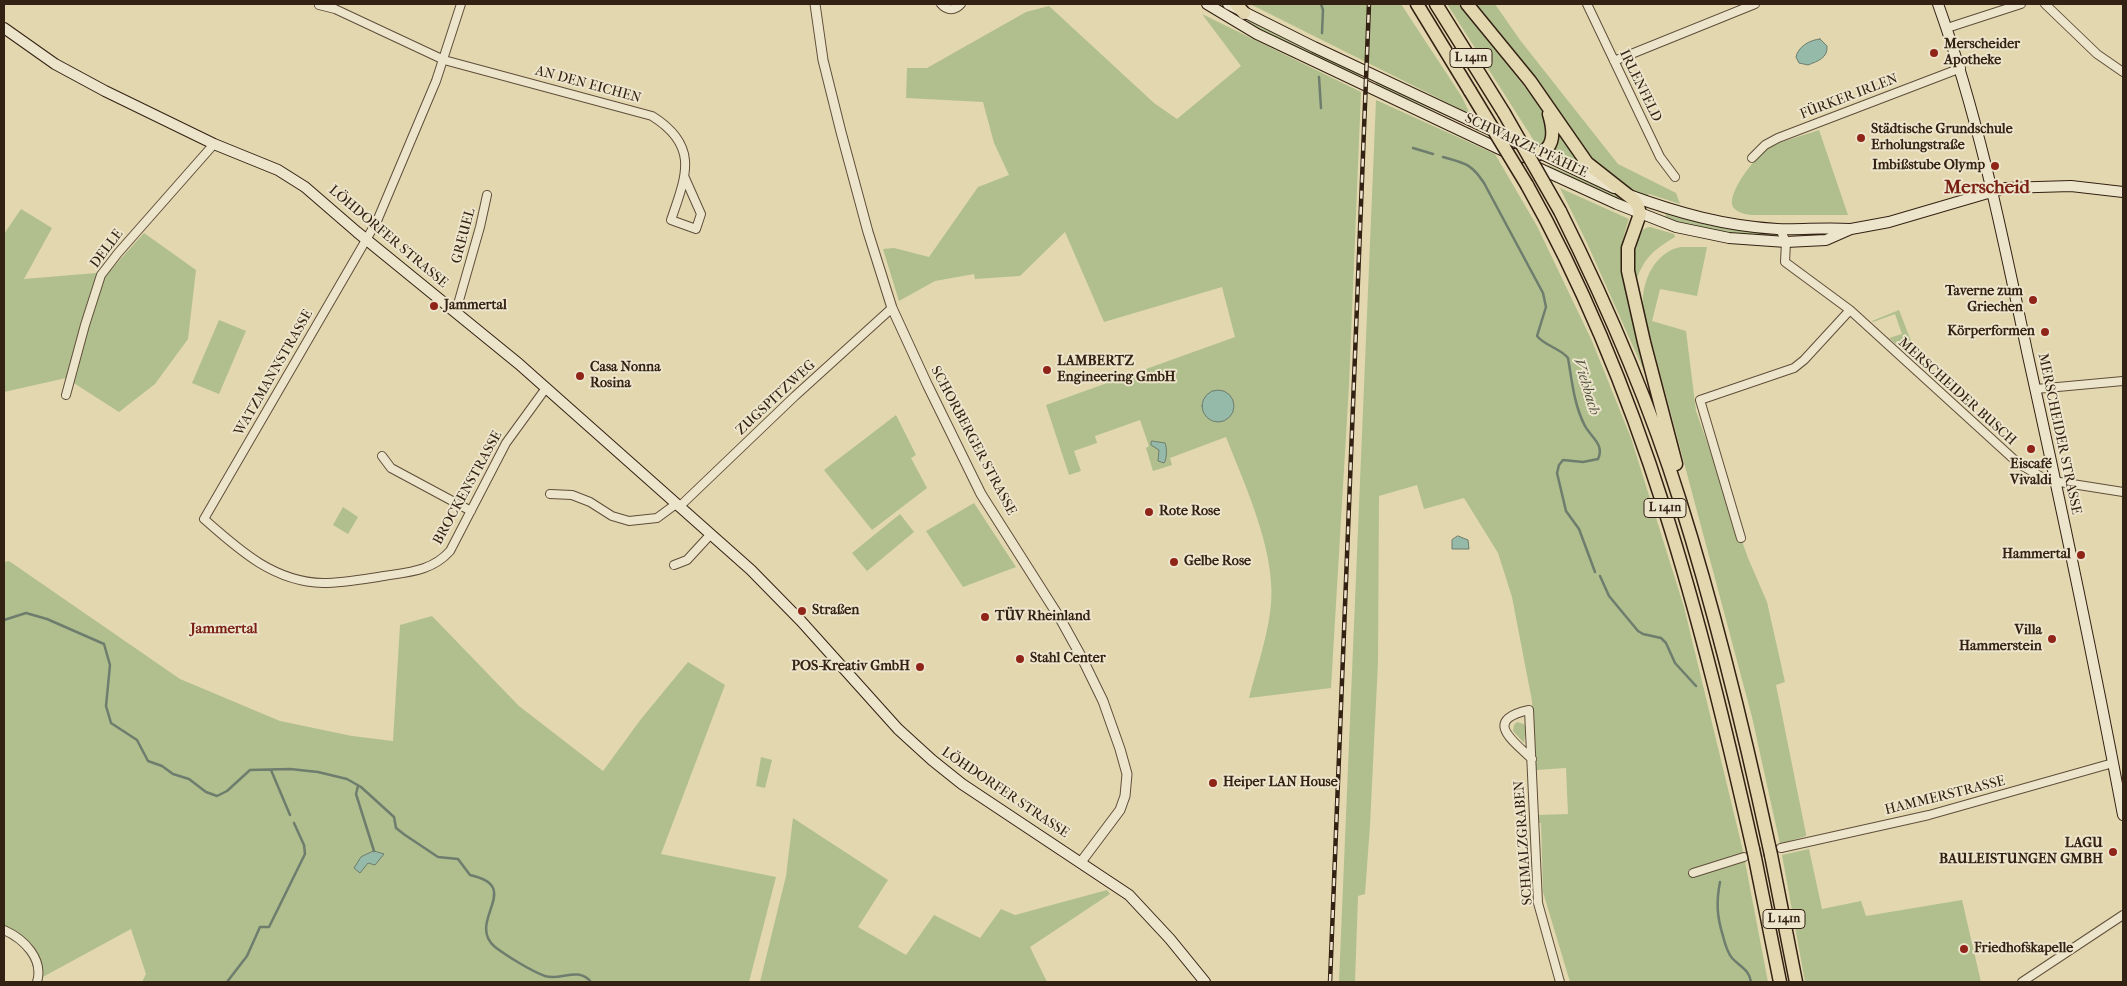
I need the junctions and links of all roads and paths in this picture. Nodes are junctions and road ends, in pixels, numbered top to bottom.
1 (462, 4) edge
2 (815, 4) edge
3 (941, 4) edge
4 (961, 4) edge
5 (1207, 4) edge
6 (1228, 4) edge
7 (1417, 4) edge
8 (1436, 4) edge
9 (1467, 4) edge
10 (1587, 4) edge
11 (1755, 4) edge
12 (1938, 4) edge
13 (2021, 4) edge
14 (2045, 4) edge
15 (319, 5) dead end
16 (1240, 9) edge
17 (4, 28) edge
18 (1947, 28) junction
19 (444, 60) junction
20 (1614, 61) junction
21 (1961, 68) junction
22 (2123, 72) edge
23 (1546, 104) junction
24 (214, 144) junction
25 (1541, 154) junction
26 (1513, 155) junction
27 (1752, 158) dead end
28 (1675, 177) dead end
29 (685, 178) junction
30 (1991, 191) junction
31 (1622, 192) junction
32 (2123, 192) edge
33 (487, 195) dead end
34 (1640, 214) junction
35 (1780, 229) junction
36 (1851, 230) junction
37 (367, 240) junction
38 (1786, 242) junction
39 (892, 308) junction
40 (1850, 310) junction
41 (456, 311) junction
42 (2123, 381) edge
43 (546, 388) junction
44 (2036, 390) junction
45 (66, 395) dead end
46 (382, 456) dead end
47 (2055, 482) junction
48 (2123, 492) edge
49 (550, 494) dead end
50 (1680, 501) junction
51 (677, 505) junction
52 (471, 511) junction
53 (204, 520) joint
54 (710, 534) junction
55 (1741, 538) dead end
56 (674, 565) dead end
57 (1532, 759) junction
58 (2113, 763) junction
59 (2123, 816) edge
60 (1773, 850) junction
61 (1751, 855) junction
62 (1081, 862) junction
63 (1692, 873) dead end
64 (2123, 915) edge
65 (4, 930) edge
66 (37, 982) edge
67 (1205, 982) edge
68 (1560, 982) edge
69 (1780, 982) edge
70 (1796, 982) edge
71 (2022, 982) edge

1 - 19 street
2 - 39 street, SCHORBERGER STRASSE
3 - 4 street
5 - 26 main road, SCHWARZE PFÄHLE
6 - 16 main road, SCHWARZE PFÄHLE
7 - 61 highway, L 141n, bridge
8 - 50 highway, L 141n, bridge
9 - 23 highway
10 - 20 street, IRLENFELD
11 - 20 street
12 - 18 main road, MERSCHEIDER STRASSE
13 - 18 street
14 - 22 street
15 - 19 street, AN DEN EICHEN
16 - 25 main road, SCHWARZE PFÄHLE
17 - 24 main road, LÖHDORFER STRASSE
18 - 21 main road, MERSCHEIDER STRASSE
19 - 29 street, AN DEN EICHEN
19 - 37 street
20 - 28 street, IRLENFELD
21 - 27 street, FÜRKER IRLEN
21 - 30 main road, MERSCHEIDER STRASSE
23 - 25 highway
23 - 31 highway
24 - 37 main road, LÖHDORFER STRASSE
24 - 45 street, DELLE
25 - 26 highway
25 - 31 main road, SCHWARZE PFÄHLE
26 - 34 main road, SCHWARZE PFÄHLE
29 - 29 street, AN DEN EICHEN
30 - 32 main road, SCHWARZE PFÄHLE
30 - 36 main road, SCHWARZE PFÄHLE
30 - 44 main road, MERSCHEIDER STRASSE
31 - 34 highway
31 - 35 main road, SCHWARZE PFÄHLE
33 - 41 street, GREUEL
34 - 38 main road, SCHWARZE PFÄHLE
34 - 50 highway
35 - 36 main road, SCHWARZE PFÄHLE
35 - 38 street, MERSCHEIDER BUSCH
36 - 38 main road, SCHWARZE PFÄHLE
37 - 41 main road, LÖHDORFER STRASSE
37 - 53 street, WATZMANNSTRASSE
38 - 40 street, MERSCHEIDER BUSCH
39 - 51 street, ZUGSPITZWEG
39 - 62 street, SCHORBERGER STRASSE
40 - 47 street, MERSCHEIDER BUSCH
40 - 55 street
41 - 43 main road, LÖHDORFER STRASSE
42 - 44 street
43 - 51 main road, LÖHDORFER STRASSE
43 - 52 street, BROCKENSTRASSE
44 - 47 main road, MERSCHEIDER STRASSE
46 - 52 street
47 - 48 street, MERSCHEIDER BUSCH
47 - 58 main road, MERSCHEIDER STRASSE
49 - 51 street
50 - 60 highway, L 141n
51 - 54 main road, LÖHDORFER STRASSE
52 - 53 street, BROCKENSTRASSE
54 - 56 street
54 - 62 main road, LÖHDORFER STRASSE
57 - 57 street, SCHMALZGRABEN
57 - 68 street, SCHMALZGRABEN
58 - 59 main road, MERSCHEIDER STRASSE
58 - 60 street, HAMMERSTRASSE
60 - 70 highway, L 141n
61 - 63 street
61 - 69 highway, L 141n
62 - 67 main road, LÖHDORFER STRASSE
64 - 71 street
65 - 66 street

